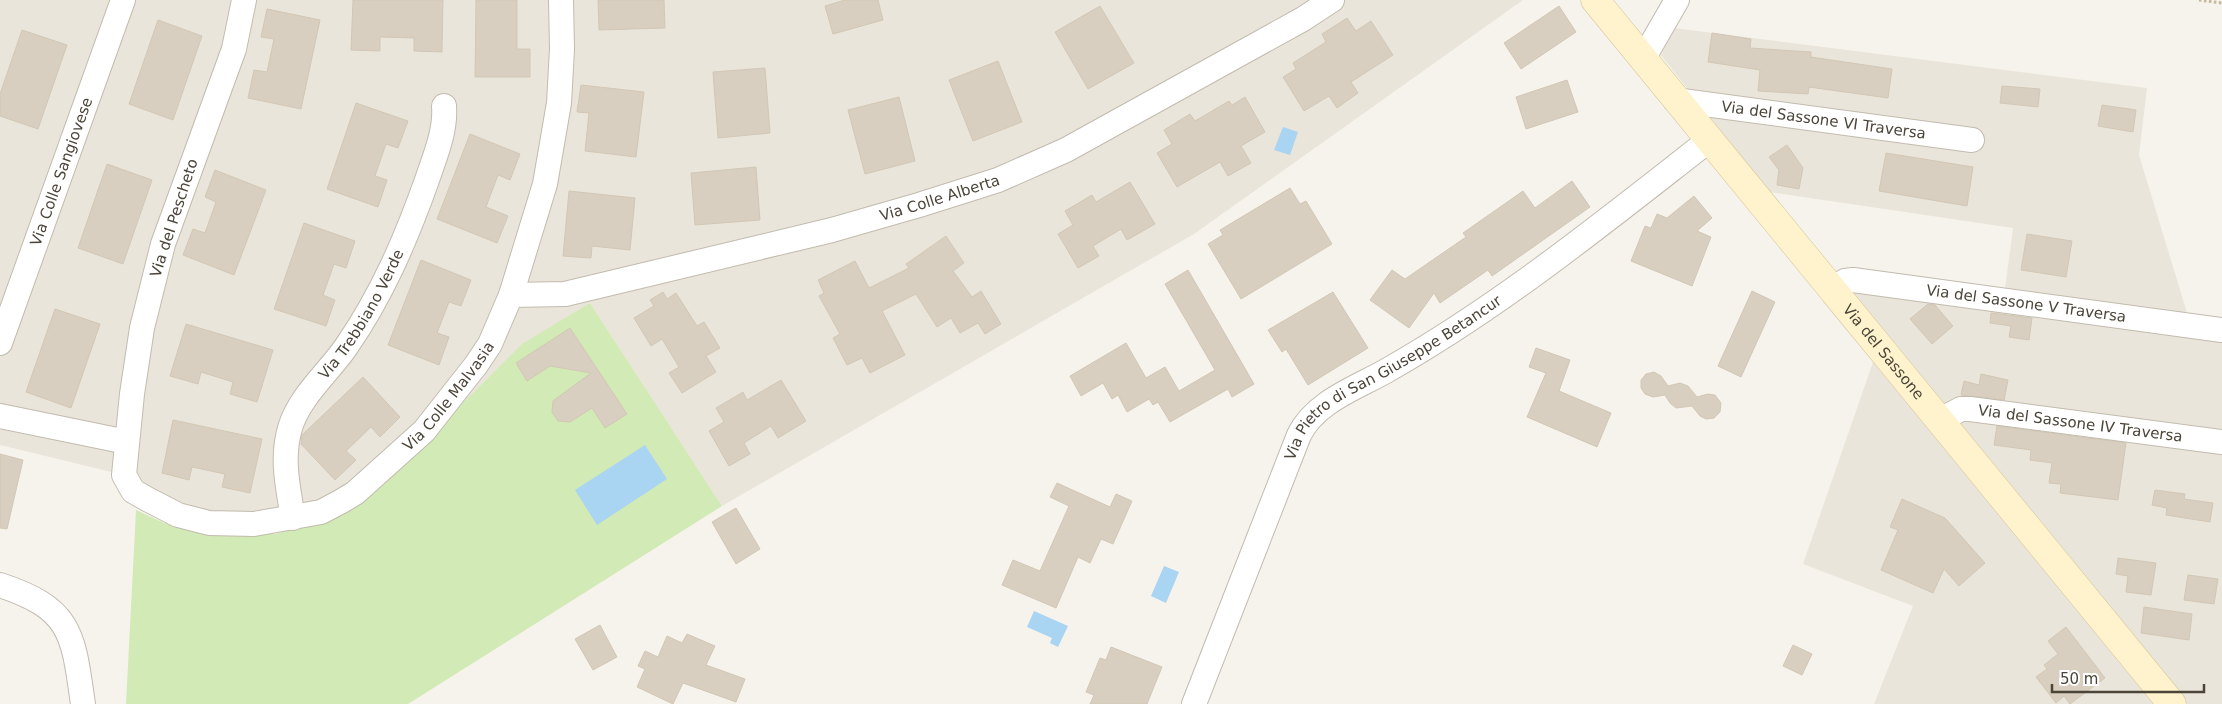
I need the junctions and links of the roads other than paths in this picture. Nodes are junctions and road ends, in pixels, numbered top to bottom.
1 (123, 0) edge
2 (244, 0) edge
3 (561, 0) edge
4 (1332, 0) edge
5 (1595, 0) edge
6 (1677, 0) edge
7 (1643, 59) junction
8 (1675, 100) junction
9 (444, 106) dead end
10 (1972, 140) dead end
11 (1708, 141) junction
12 (1831, 289) junction
13 (511, 294) junction
14 (2222, 330) edge
15 (0, 343) edge
16 (0, 416) edge
17 (1940, 420) junction
18 (127, 442) junction
19 (2222, 442) edge
20 (293, 518) junction
21 (0, 585) edge
22 (83, 704) edge
23 (1194, 704) edge
24 (2172, 704) edge

1 - 15 street, Via Colle Sangiovese
2 - 18 street, Via del Pescheto
3 - 13 street, Via Colle Malvasia
4 - 13 street, Via Colle Alberta
5 - 7 main road, Via del Sassone
6 - 7 street
7 - 8 main road, Via del Sassone
8 - 10 street, Via del Sassone VI Traversa
8 - 11 main road, Via del Sassone
9 - 20 street, Via Trebbiano Verde
11 - 12 main road, Via del Sassone
11 - 23 street, Via Pietro di San Giuseppe Betancur
12 - 14 street, Via del Sassone V Traversa
12 - 17 main road, Via del Sassone
13 - 20 street, Via Colle Malvasia
16 - 18 street
17 - 19 street, Via del Sassone IV Traversa
17 - 24 main road, Via del Sassone
18 - 20 street, Via Colle Malvasia
21 - 22 street

